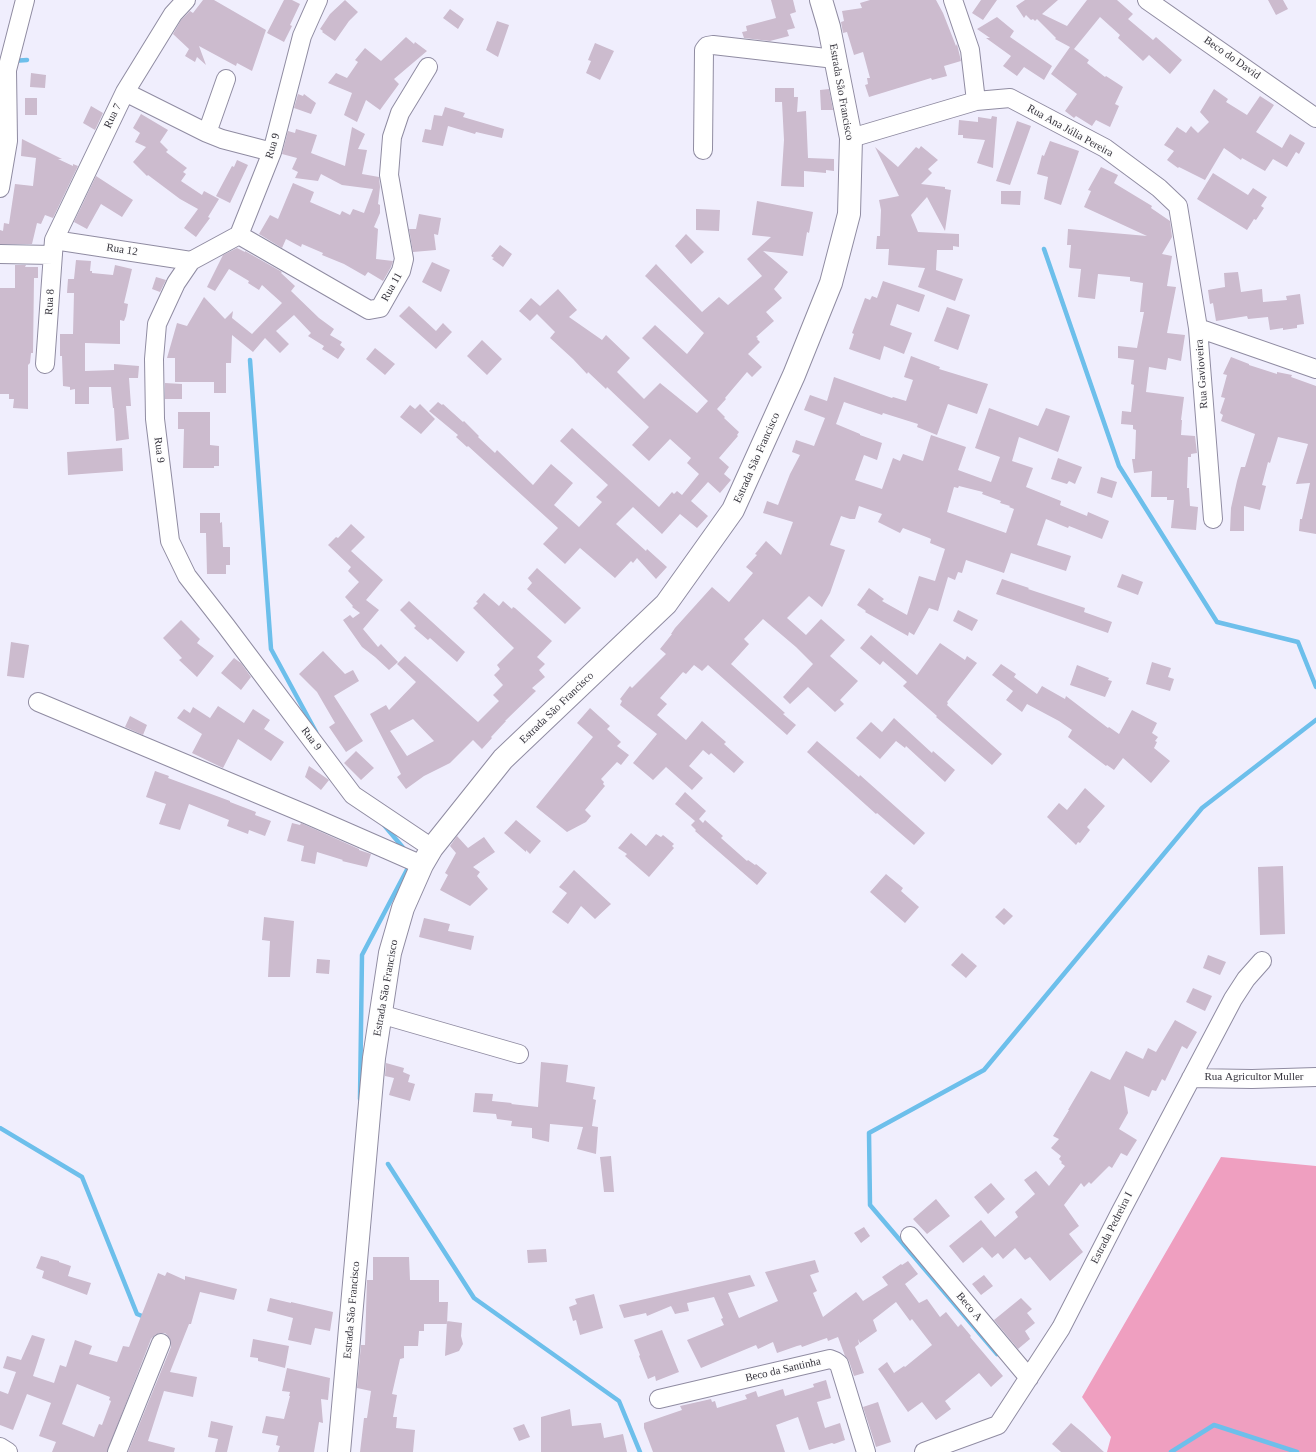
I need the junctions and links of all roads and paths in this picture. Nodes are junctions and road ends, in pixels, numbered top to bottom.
1 (25, 0) edge
2 (186, 0) edge
3 (318, 0) edge
4 (821, 0) edge
5 (953, 0) edge
6 (1147, 0) edge
7 (836, 59) junction
8 (428, 68) dead end
9 (3, 70) edge
10 (226, 79) dead end
11 (125, 92) junction
12 (976, 101) junction
13 (1316, 118) edge
14 (207, 133) junction
15 (851, 138) junction
16 (703, 150) dead end
17 (272, 152) junction
18 (0, 188) edge
19 (239, 235) junction
20 (53, 248) junction
21 (0, 254) edge
22 (191, 261) junction
23 (1198, 328) junction
24 (45, 364) dead end
25 (1316, 369) edge
26 (1213, 520) dead end
27 (38, 702) dead end
28 (419, 858) junction
29 (1262, 961) dead end
30 (380, 1014) junction
31 (519, 1054) dead end
32 (1316, 1077) edge
33 (1192, 1078) junction
34 (910, 1236) dead end
35 (161, 1343) dead end
36 (1029, 1378) junction
37 (659, 1399) dead end
38 (0, 1447) edge
39 (8, 1452) edge
40 (117, 1452) edge
41 (339, 1452) edge
42 (866, 1452) edge
43 (924, 1452) edge

1 - 9 street
2 - 11 street, Rua 7
3 - 17 street, Rua 9
4 - 7 main road, Estrada São Francisco
5 - 12 street
6 - 13 street, Beco do David
7 - 15 main road, Estrada São Francisco
7 - 16 street
8 - 19 street, Rua 11
9 - 18 street
10 - 14 street
11 - 14 street
11 - 20 street, Rua 7
12 - 15 street, Rua Ana Júlia Pereira
12 - 23 street, Rua Ana Júlia Pereira
14 - 17 street
15 - 28 main road, Estrada São Francisco
17 - 19 street, Rua 9
19 - 22 street, Rua 9
20 - 21 street, Rua 12
20 - 22 street, Rua 12
20 - 24 street, Rua 8
22 - 28 street, Rua 9
23 - 25 street, Rua Gavioveira
23 - 26 street, Rua Gavioveira
27 - 28 street
28 - 30 main road, Estrada São Francisco
29 - 33 street, Estrada Pedreira I
30 - 31 street
30 - 41 main road, Estrada São Francisco
32 - 33 street, Rua Agricultor Muller
33 - 36 street, Estrada Pedreira I
34 - 36 street, Beco A
35 - 40 street
36 - 43 street, Estrada Pedreira I
37 - 42 street, Beco da Santinha
38 - 39 street

